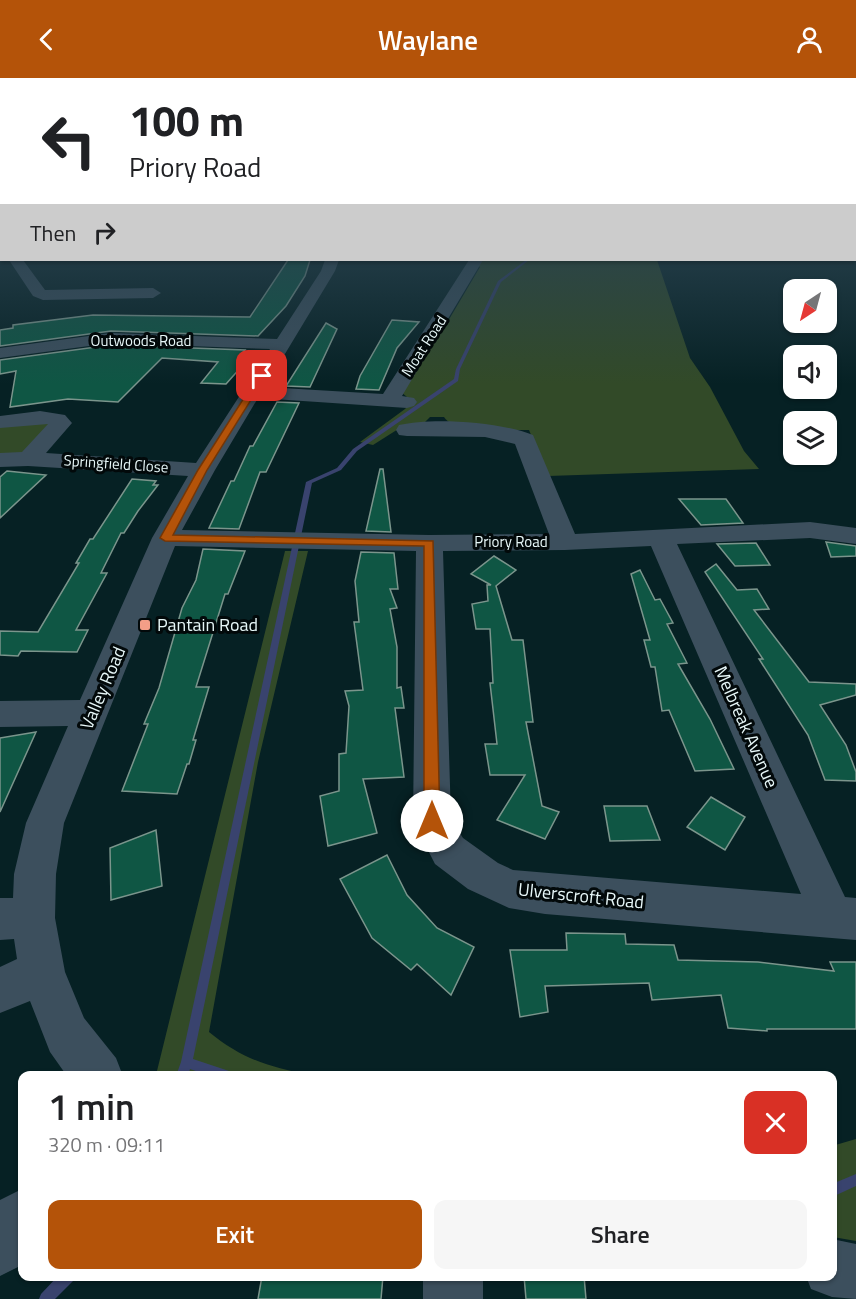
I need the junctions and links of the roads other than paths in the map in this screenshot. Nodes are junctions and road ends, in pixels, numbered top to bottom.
1 (23, 271) edge
2 (328, 271) edge
3 (470, 271) edge
4 (153, 293) dead end
5 (282, 344) junction
6 (0, 354) edge
7 (251, 392) junction
8 (0, 422) edge
9 (407, 430) dead end
10 (28, 459) junction
11 (0, 460) edge
12 (203, 470) junction
13 (856, 536) edge
14 (660, 537) junction
15 (165, 538) junction
16 (566, 542) junction
17 (429, 543) junction
18 (0, 714) edge
19 (93, 714) junction
20 (17, 918) edge
21 (844, 918) edge
22 (42, 972) junction
23 (0, 990) edge
24 (94, 1071) edge
25 (18, 1223) edge
26 (0, 1247) edge
27 (837, 1269) edge
28 (856, 1273) edge
29 (453, 1281) edge
30 (453, 1299) edge

1 - 4 street
2 - 5 street, Valley Road
3 - 7 street, Moat Road
5 - 6 street, Outwoods Road
5 - 7 street, Valley Road
7 - 12 street, Valley Road
8 - 10 street, Springfield Close
9 - 16 street
10 - 11 street, Springfield Close
10 - 12 street, Springfield Close
12 - 15 street, Valley Road
13 - 14 street, Priory Road
14 - 16 street, Priory Road
14 - 21 street, Melbreak Avenue
15 - 17 street, Priory Road
15 - 19 street, Valley Road
16 - 17 street, Priory Road
17 - 21 street, Ulverscroft Road
18 - 19 street
19 - 20 street, Valley Road
20 - 22 street, Valley Road
22 - 23 street
22 - 24 street, Valley Road
25 - 26 street
27 - 28 street
29 - 30 street

